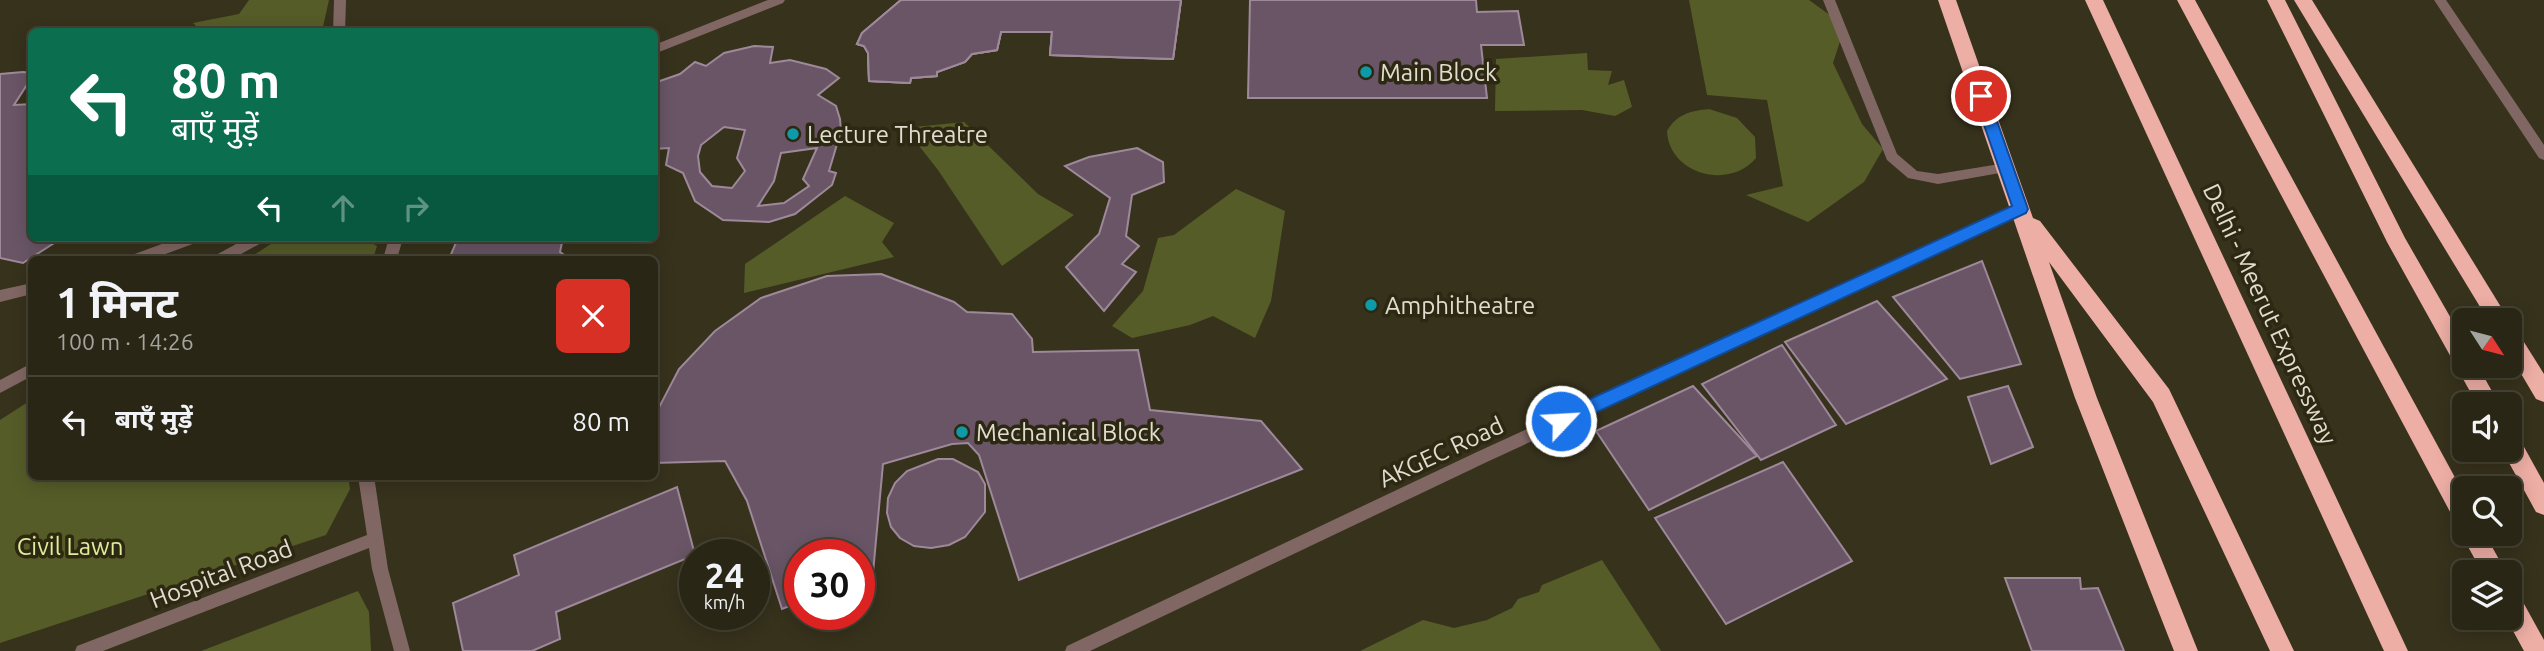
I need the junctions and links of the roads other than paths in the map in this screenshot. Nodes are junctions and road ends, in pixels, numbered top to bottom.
1 (340, 0) edge
2 (779, 0) edge
3 (1829, 0) edge
4 (1947, 0) edge
5 (2094, 0) edge
6 (2186, 0) edge
7 (2276, 0) edge
8 (2304, 0) edge
9 (2440, 0) edge
10 (339, 28) edge
11 (658, 48) edge
12 (2544, 155) edge
13 (2006, 169) junction
14 (2021, 209) junction
15 (182, 242) edge
16 (251, 242) edge
17 (145, 256) edge
18 (226, 256) edge
19 (28, 289) edge
20 (0, 296) edge
21 (2492, 308) edge
22 (2452, 340) edge
23 (2522, 357) edge
24 (28, 371) edge
25 (0, 387) edge
26 (2544, 393) edge
27 (2520, 462) edge
28 (367, 480) edge
29 (2452, 494) edge
30 (2544, 505) edge
31 (375, 539) junction
32 (2522, 623) edge
33 (83, 651) edge
34 (402, 651) edge
35 (1073, 651) edge
36 (2186, 651) edge
37 (2282, 651) edge
38 (2396, 651) edge
39 (2537, 651) edge

1 - 10 street
2 - 11 street
3 - 13 street
4 - 13 highway
5 - 38 highway, Delhi - Meerut Expressway
6 - 29 highway
7 - 22 highway
8 - 21 highway
9 - 12 street
13 - 14 highway
14 - 35 street, AKGEC Road
14 - 36 highway
14 - 37 highway
15 - 17 street
16 - 18 street
19 - 20 street
23 - 26 highway
24 - 25 street
27 - 30 highway
28 - 31 street
31 - 33 street, Hospital Road
31 - 34 street
32 - 39 highway

